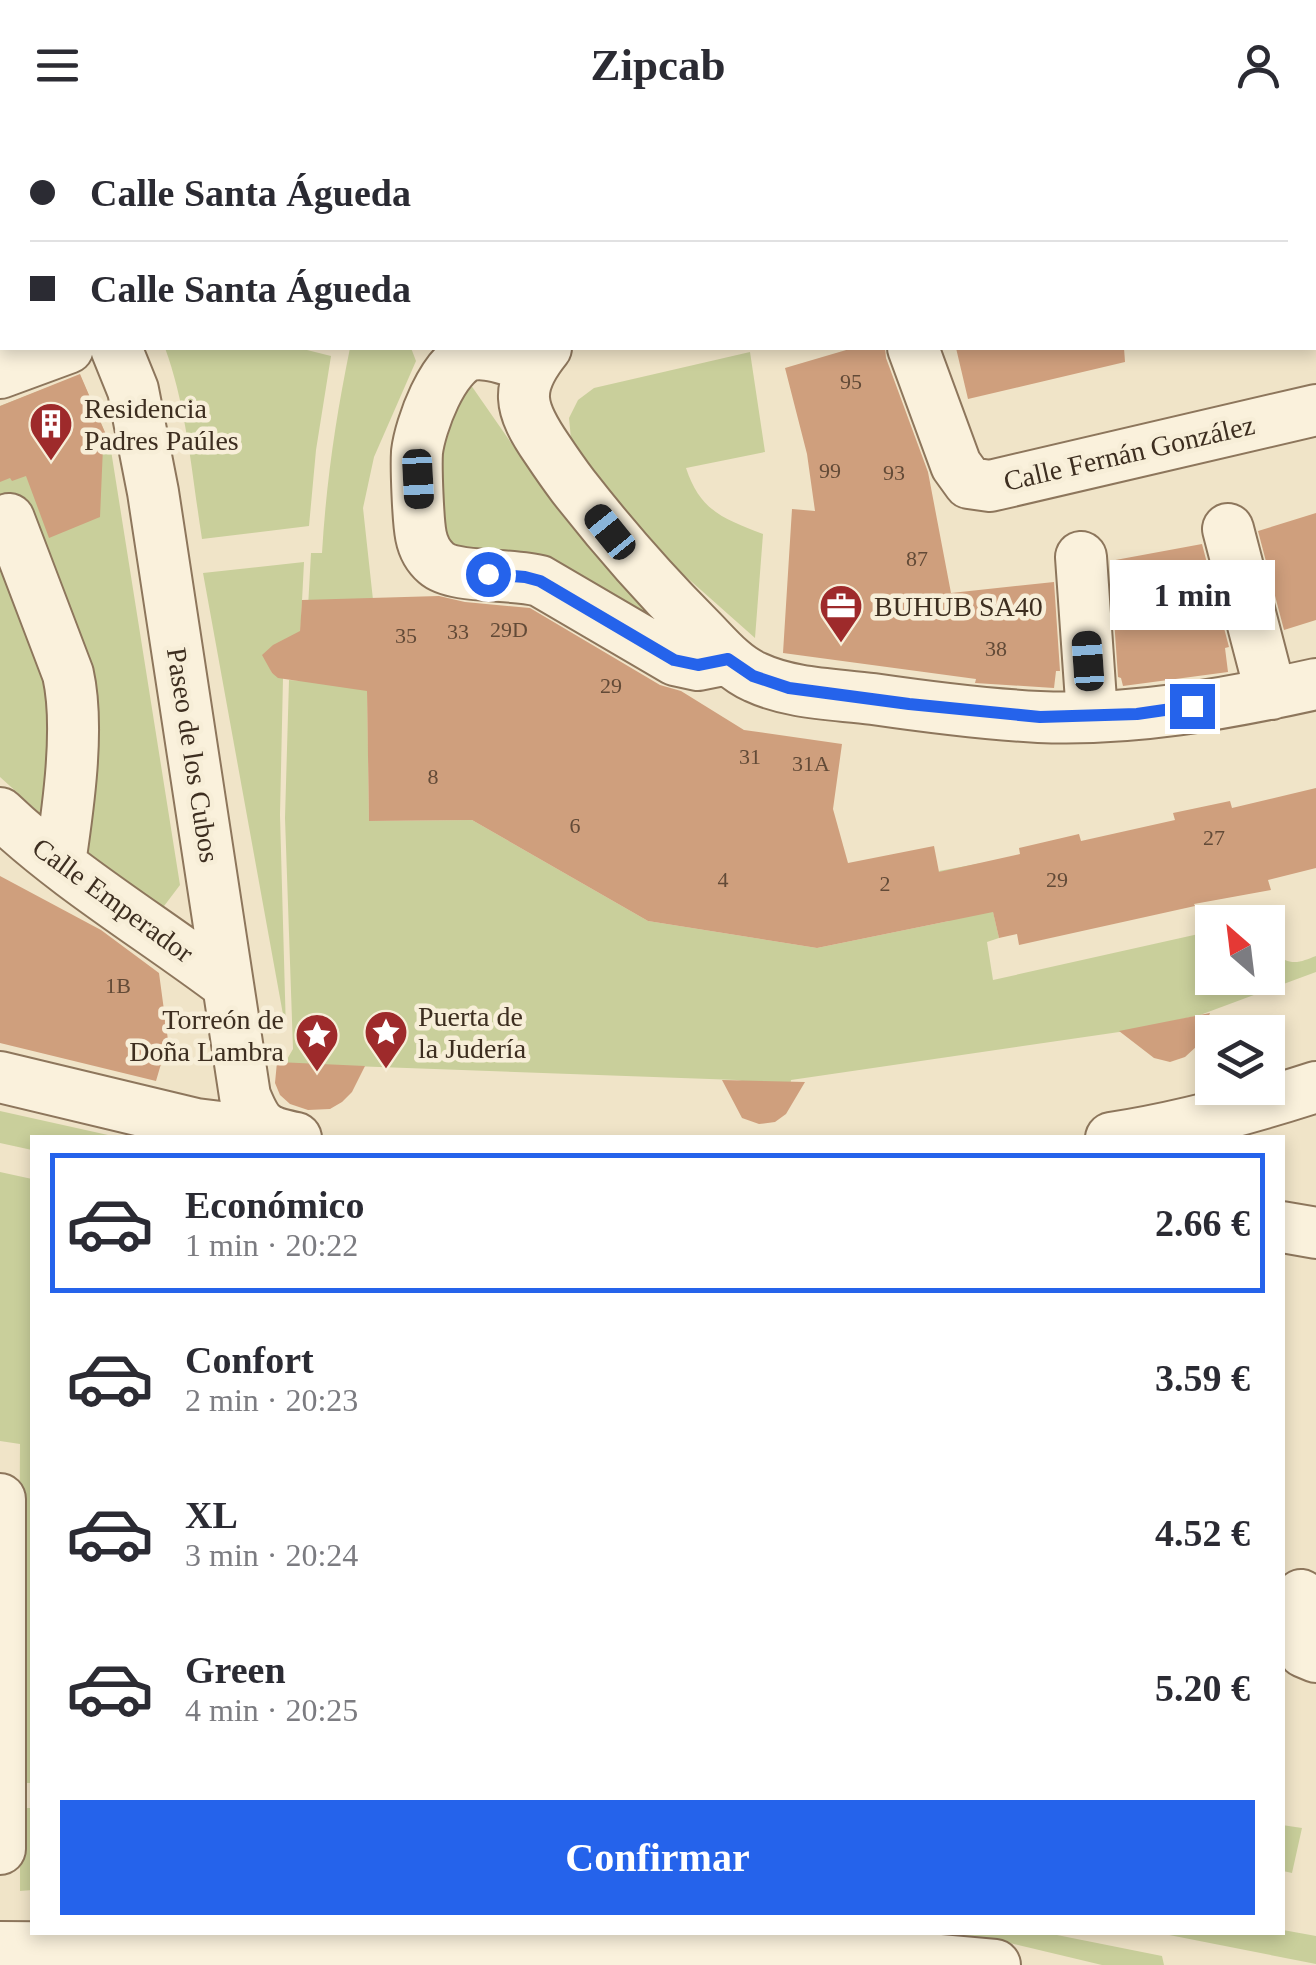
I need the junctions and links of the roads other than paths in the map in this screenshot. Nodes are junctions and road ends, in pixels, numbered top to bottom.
1 (63, 350) edge
2 (117, 350) edge
3 (914, 350) edge
4 (538, 357) edge
5 (0, 373) edge
6 (1316, 410) edge
7 (0, 522) edge
8 (1228, 529) dead end
9 (1081, 557) dead end
10 (728, 659) junction
11 (1294, 689) edge
12 (1092, 716) junction
13 (0, 813) edge
14 (60, 863) junction
15 (228, 985) junction
16 (0, 1077) edge
17 (1316, 1086) edge
18 (280, 1132) edge
19 (1133, 1135) edge
20 (1285, 1228) edge
21 (1316, 1233) edge
22 (0, 1499) edge
23 (1301, 1595) dead end
24 (1316, 1657) edge
25 (0, 1849) edge
26 (513, 1941) edge
27 (585, 1942) edge
28 (0, 1947) edge
29 (996, 1965) edge

1 - 5 street
2 - 15 street, Paseo de los Cubos
3 - 6 street, Calle Fernán González
4 - 10 street
4 - 10 street
7 - 14 street
8 - 11 street
9 - 12 street
10 - 12 street
11 - 12 street
13 - 14 street, Calle Emperador
14 - 15 street, Calle Emperador
15 - 18 street, Paseo de los Cubos
16 - 18 street
17 - 19 street
20 - 21 street
22 - 25 street
23 - 24 street
26 - 27 street
26 - 28 street
27 - 29 street

